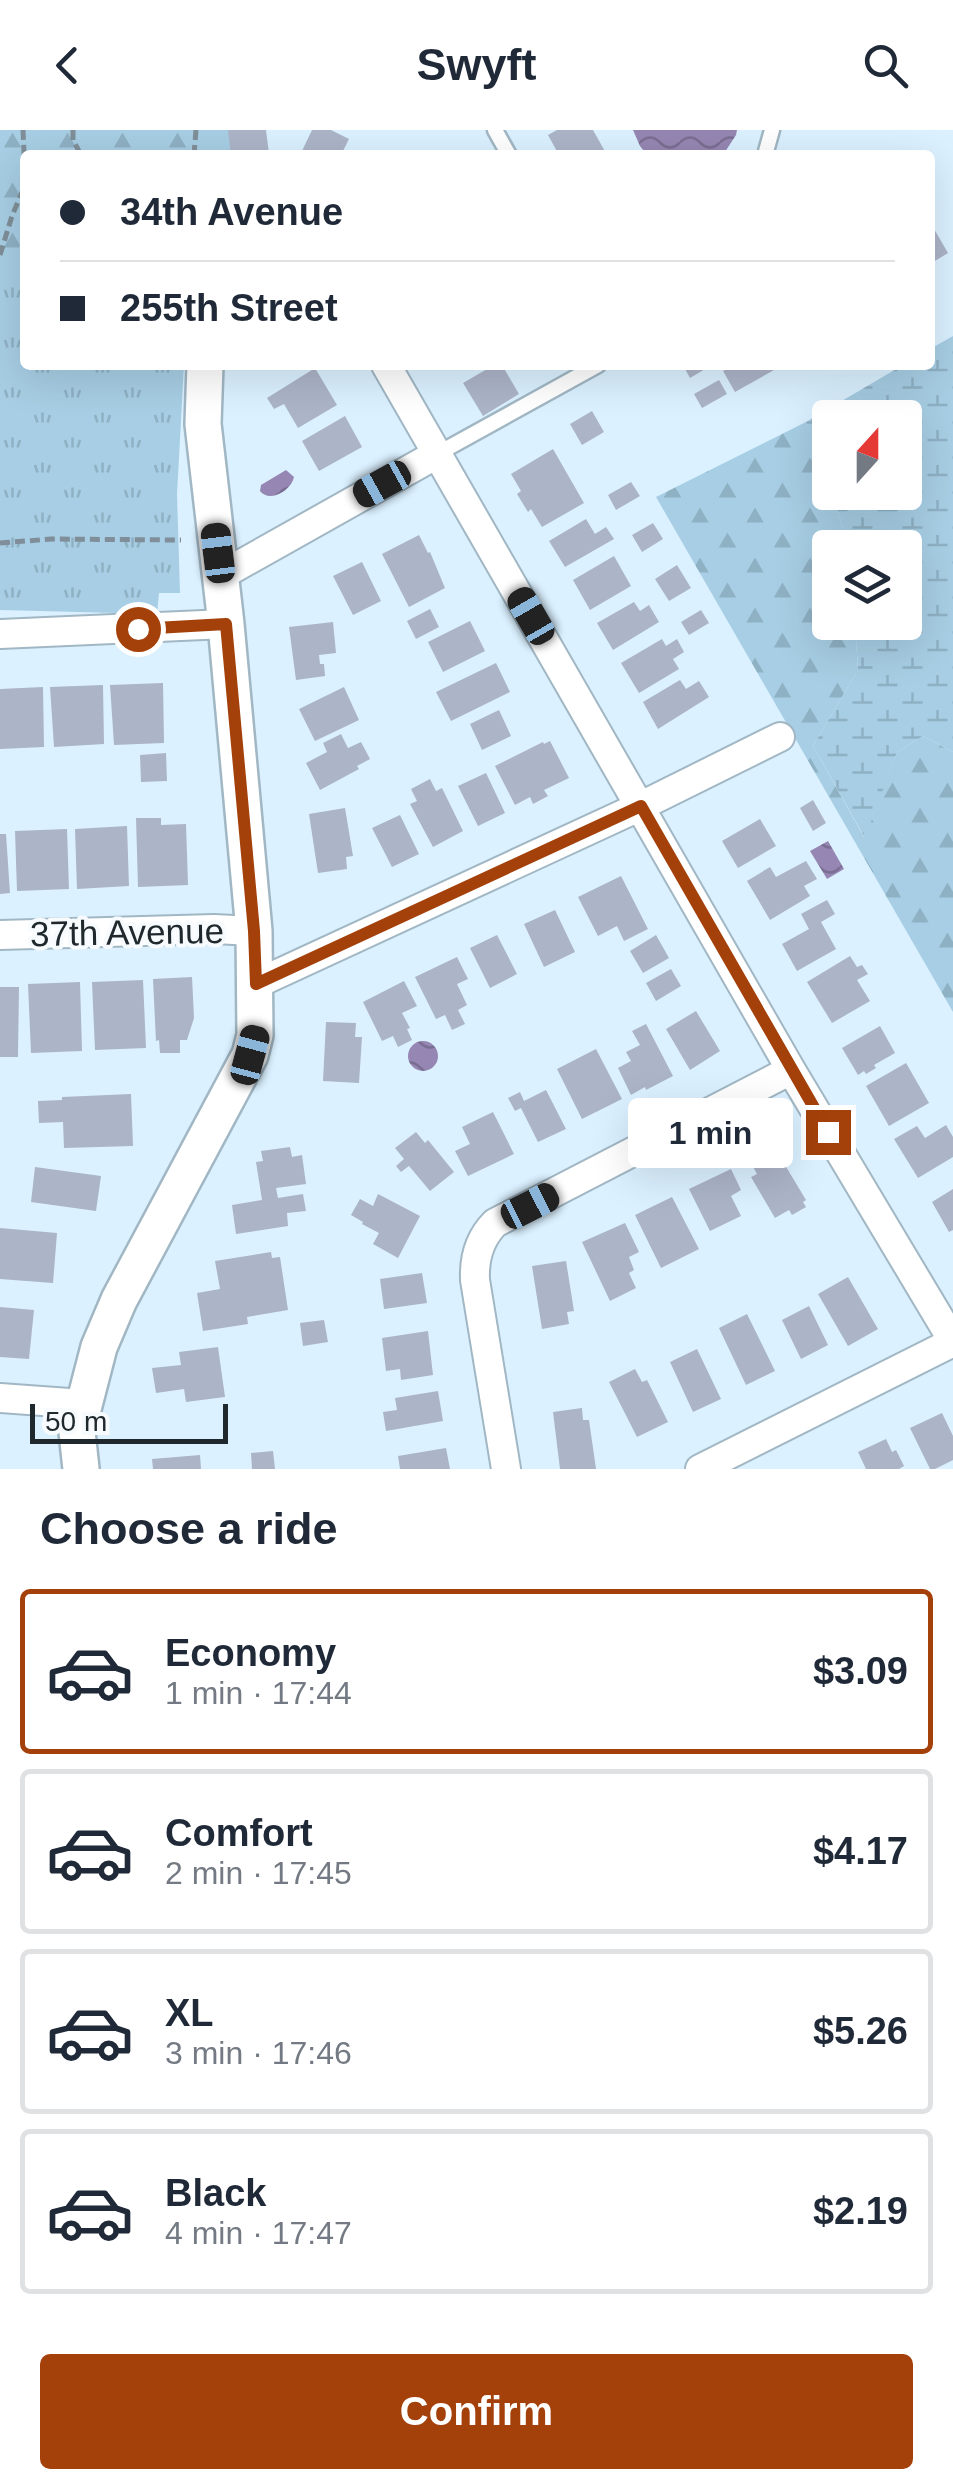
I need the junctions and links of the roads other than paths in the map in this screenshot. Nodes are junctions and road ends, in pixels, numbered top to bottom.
1 (205, 370) edge
2 (389, 370) edge
3 (589, 370) edge
4 (437, 454) junction
5 (220, 576) junction
6 (226, 624) junction
7 (0, 634) edge
8 (780, 737) dead end
9 (641, 806) junction
10 (254, 931) junction
11 (0, 935) edge
12 (256, 984) junction
13 (791, 1070) junction
14 (953, 1342) edge
15 (0, 1398) edge
16 (83, 1404) junction
17 (81, 1469) edge
18 (506, 1469) edge
19 (700, 1469) edge

1 - 5 street
2 - 4 street
3 - 4 lane
4 - 5 street
4 - 9 street
5 - 6 street
6 - 7 street
6 - 10 street
8 - 9 street, 37th Avenue
9 - 12 street, 37th Avenue
9 - 13 street
10 - 11 street, 37th Avenue
10 - 12 street
12 - 16 street
13 - 14 street
13 - 18 street
14 - 19 street
15 - 16 street
16 - 17 street

